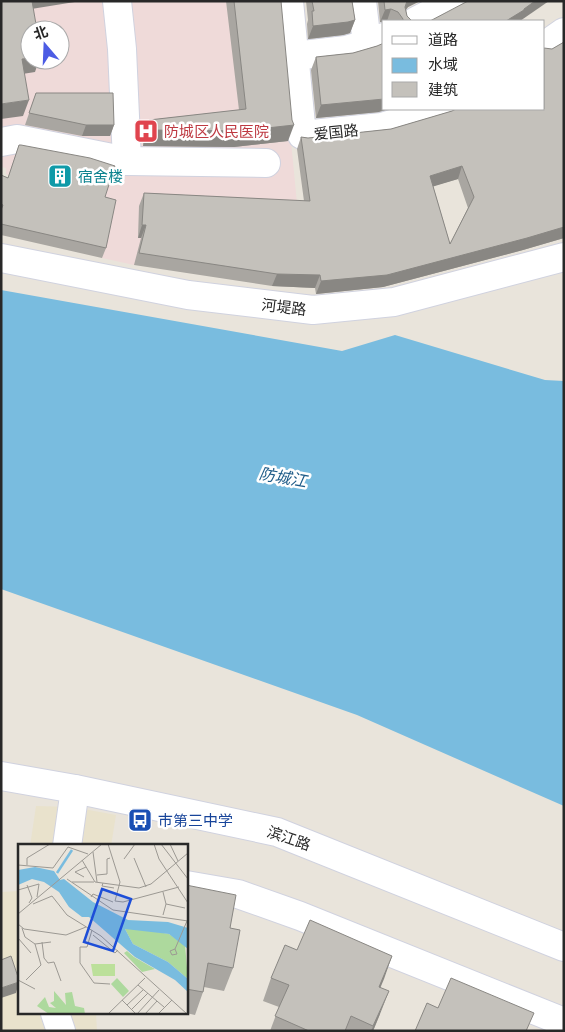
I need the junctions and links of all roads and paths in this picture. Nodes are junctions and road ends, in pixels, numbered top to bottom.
1 (117, 1) edge
2 (289, 1) edge
3 (362, 1) edge
4 (455, 1) edge
5 (418, 20) edge
6 (564, 32) edge
7 (376, 40) edge
8 (545, 45) edge
9 (294, 56) junction
10 (440, 110) edge
11 (1, 142) edge
12 (127, 161) junction
13 (266, 162) dead end
14 (564, 256) edge
15 (1, 258) edge
16 (1, 776) edge
17 (75, 789) junction
18 (67, 844) edge
19 (188, 885) edge
20 (564, 948) edge
21 (55, 1014) edge
22 (564, 1022) edge
23 (61, 1031) edge

1 - 12 street
2 - 9 street, 爱国路
3 - 7 street
4 - 5 street
6 - 8 street
7 - 9 street
9 - 10 street, 爱国路
11 - 12 street
12 - 13 street
14 - 15 street, 河堤路
16 - 17 street, 滨江路
17 - 18 street
17 - 20 street, 滨江路
19 - 22 street
21 - 23 street

